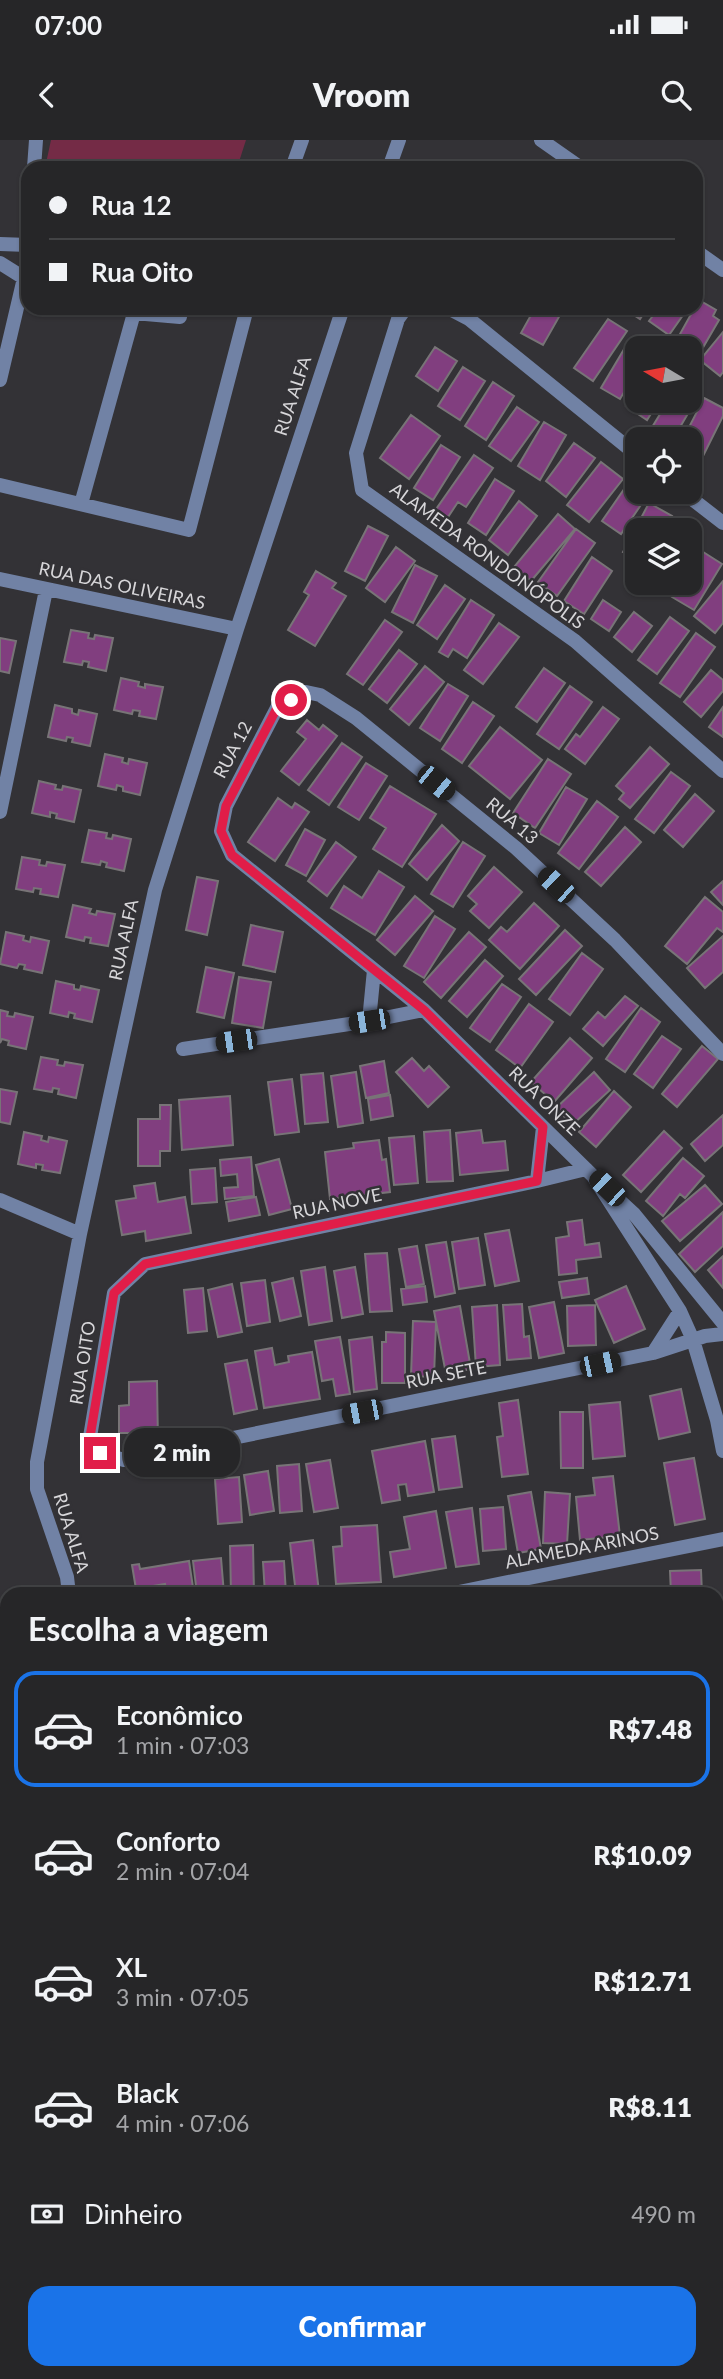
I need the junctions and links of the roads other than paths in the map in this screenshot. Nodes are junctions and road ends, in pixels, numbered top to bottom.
1 (36, 140) edge
2 (302, 140) edge
3 (399, 140) edge
4 (541, 140) edge
5 (34, 161) edge
6 (294, 161) edge
7 (392, 161) edge
8 (571, 161) edge
9 (0, 243) edge
10 (21, 245) edge
11 (703, 256) edge
12 (0, 263) edge
13 (723, 271) edge
14 (21, 276) edge
15 (21, 291) edge
16 (133, 315) edge
17 (157, 315) edge
18 (245, 315) edge
19 (341, 315) edge
20 (402, 315) edge
21 (461, 315) edge
22 (180, 317) dead end
23 (0, 380) edge
24 (625, 445) edge
25 (0, 485) edge
26 (81, 504) junction
27 (698, 504) edge
28 (723, 523) edge
29 (0, 579) edge
30 (46, 590) junction
31 (237, 629) junction
32 (320, 695) joint
33 (723, 771) edge
34 (0, 812) edge
35 (232, 855) joint
36 (374, 970) junction
37 (424, 1010) junction
38 (369, 1021) junction
39 (183, 1049) dead end
40 (723, 1054) edge
41 (543, 1127) junction
42 (589, 1172) junction
43 (537, 1181) junction
44 (0, 1200) edge
45 (80, 1234) junction
46 (145, 1264) joint
47 (680, 1311) junction
48 (723, 1323) edge
49 (723, 1334) edge
50 (693, 1340) junction
51 (653, 1353) junction
52 (720, 1419) edge
53 (723, 1451) edge
54 (124, 1460) joint
55 (723, 1539) edge
56 (68, 1587) edge
57 (484, 1587) edge

1 - 5 street
2 - 6 street
3 - 7 street
4 - 8 street
9 - 10 street
11 - 13 street
12 - 14 street
15 - 23 street
16 - 26 street
17 - 22 street
18 - 26 street
19 - 31 street, RUA ALFA
20 - 33 street, ALAMEDA RONDONÓPOLIS
21 - 24 street
25 - 26 street
27 - 28 street
29 - 30 street, RUA DAS OLIVEIRAS
30 - 31 street, RUA DAS OLIVEIRAS
30 - 34 street
31 - 45 street, RUA ALFA
32 - 35 street, RUA 12
32 - 40 street, RUA 13
35 - 36 street, RUA ONZE
36 - 37 street, RUA ONZE
36 - 38 street
37 - 38 street
37 - 41 street, RUA ONZE
38 - 39 street
41 - 42 street, RUA ONZE
41 - 43 street
42 - 43 street, RUA NOVE
42 - 47 street, RUA ONZE
42 - 48 street
43 - 46 street, RUA NOVE
44 - 45 street
45 - 56 street, RUA ALFA
46 - 54 street, RUA OITO
47 - 50 street, RUA ONZE
47 - 51 street
49 - 50 street, RUA SETE
50 - 51 street, RUA SETE
50 - 52 street, RUA ONZE
51 - 54 street, RUA SETE
52 - 53 street, RUA ONZE
55 - 57 street, ALAMEDA ARINOS

